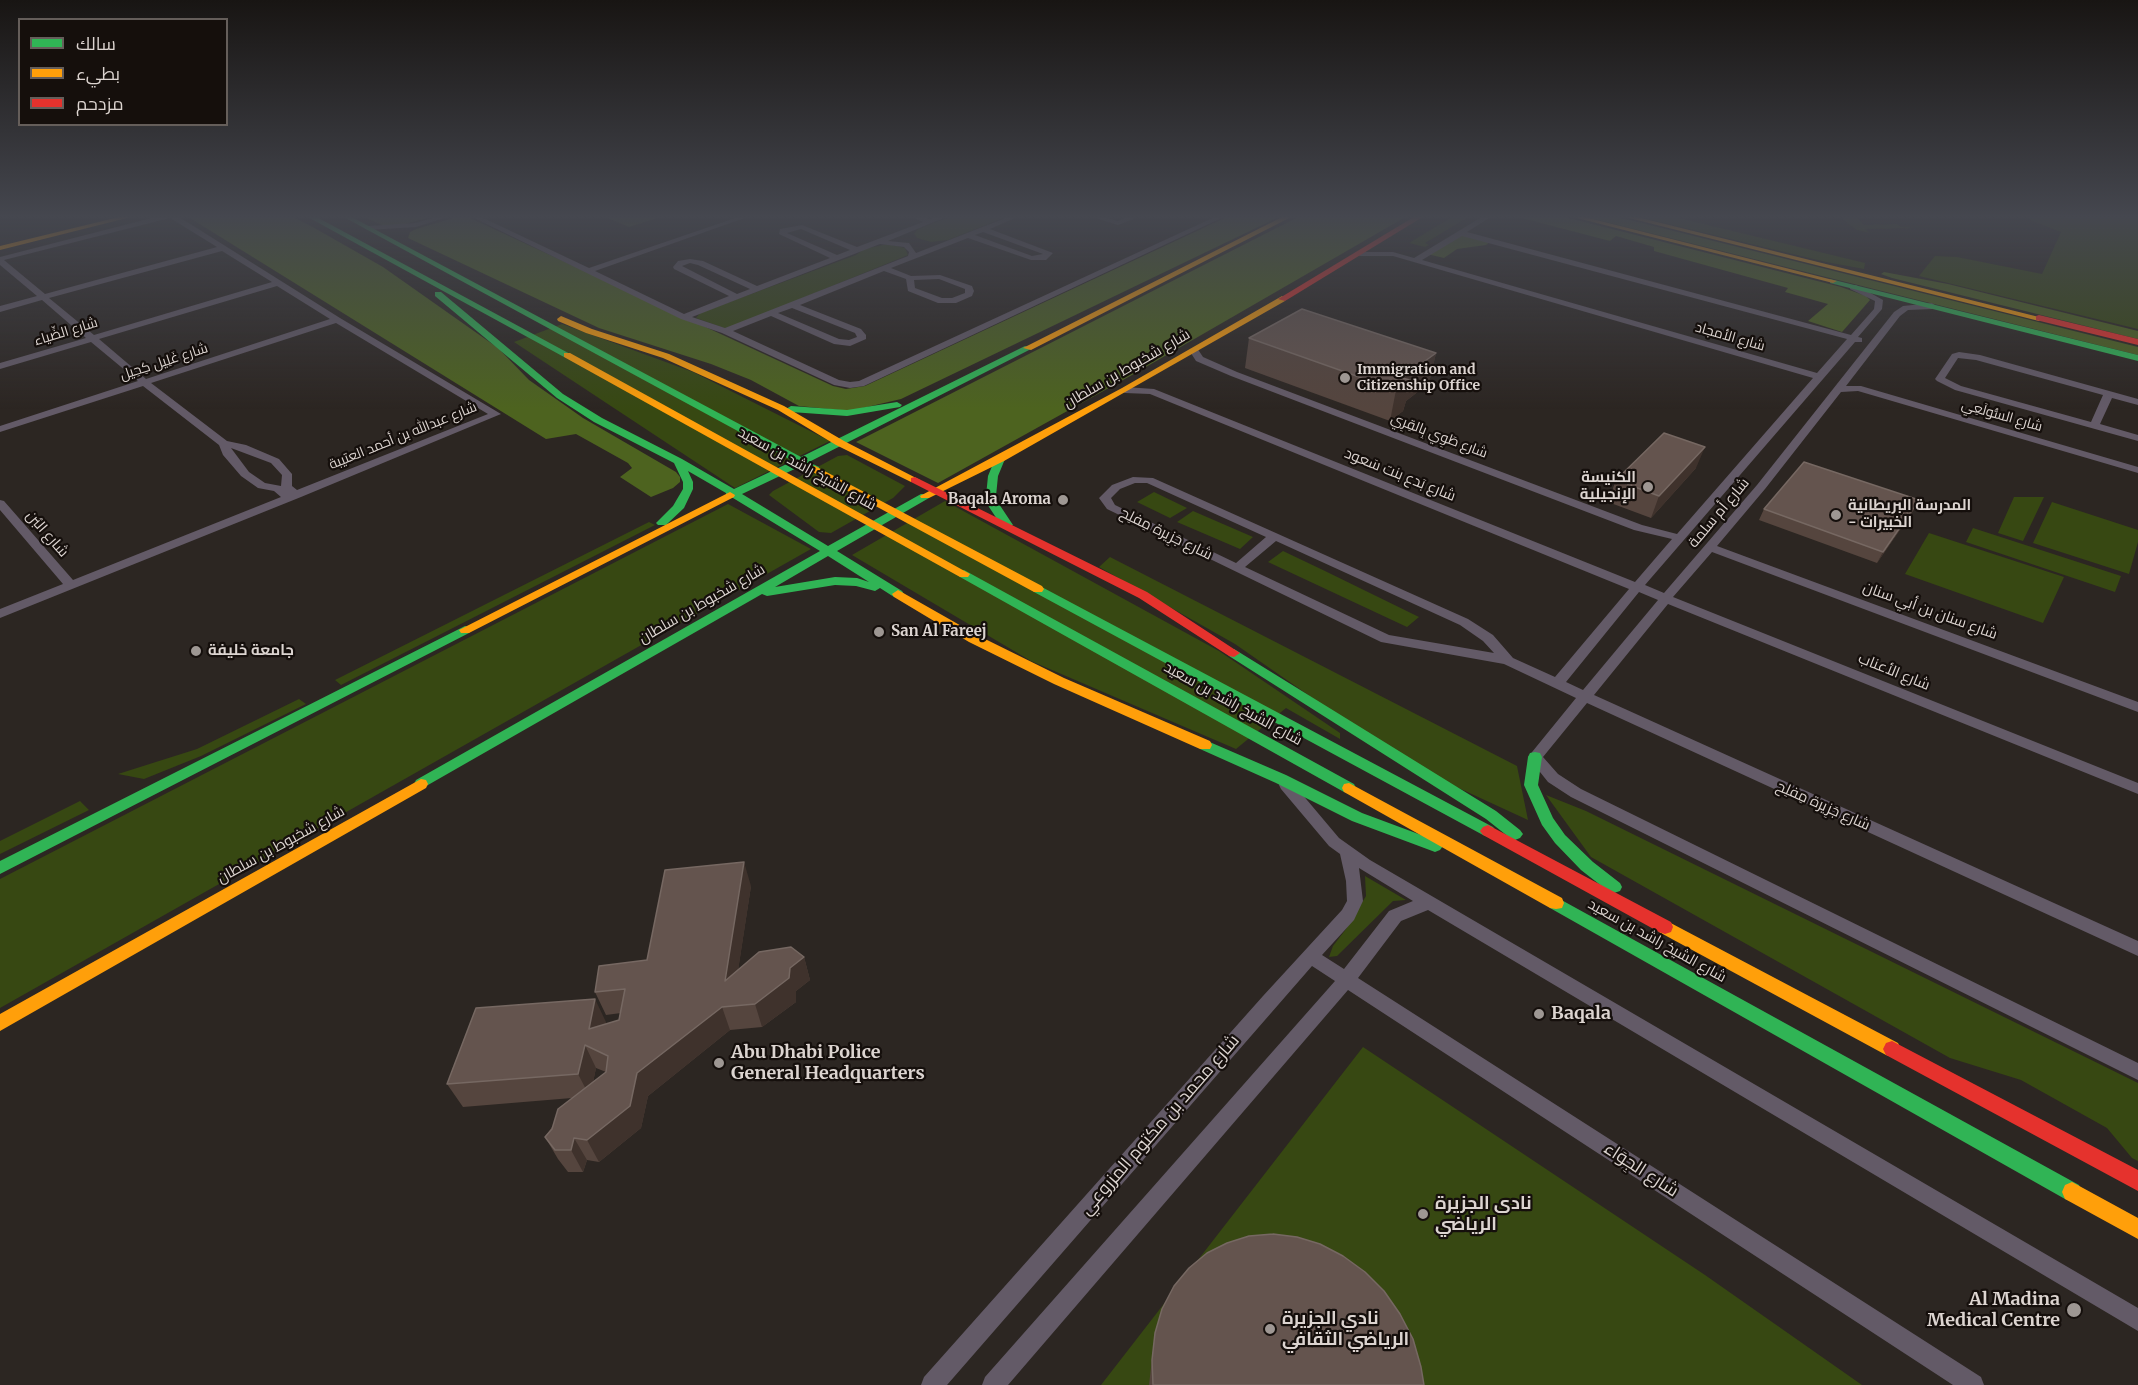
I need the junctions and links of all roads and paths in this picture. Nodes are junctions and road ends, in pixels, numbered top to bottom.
1 (27, 280) edge
2 (107, 280) edge
3 (273, 280) edge
4 (423, 280) edge
5 (428, 280) edge
6 (463, 280) edge
7 (606, 280) edge
8 (702, 280) edge
9 (736, 280) edge
10 (781, 280) edge
11 (856, 280) edge
12 (910, 280) edge
13 (947, 280) edge
14 (1085, 280) edge
15 (1161, 280) edge
16 (1316, 280) edge
17 (1484, 280) edge
18 (1633, 280) edge
19 (1824, 280) edge
20 (1884, 280) edge
21 (278, 283) junction
22 (471, 284) junction
23 (1853, 287) junction
24 (757, 289) junction
25 (44, 297) junction
26 (737, 297) junction
27 (793, 305) junction
28 (1932, 306) junction
29 (0, 309) edge
30 (771, 313) junction
31 (684, 317) junction
32 (337, 320) junction
33 (725, 331) junction
34 (92, 339) junction
35 (1853, 339) junction
36 (2138, 342) edge
37 (1873, 344) junction
38 (1194, 350) junction
39 (2138, 358) edge
40 (0, 366) edge
41 (1820, 377) junction
42 (1846, 377) junction
43 (144, 382) junction
44 (1146, 386) junction
45 (1858, 388) junction
46 (1837, 389) junction
47 (2109, 394) junction
48 (926, 397) junction
49 (2138, 402) edge
50 (782, 408) junction
51 (2094, 426) junction
52 (0, 429) edge
53 (2138, 438) edge
54 (840, 443) junction
55 (224, 444) junction
56 (865, 456) junction
57 (809, 458) junction
58 (1000, 459) junction
59 (678, 461) junction
60 (2138, 470) edge
61 (773, 475) junction
62 (906, 476) junction
63 (935, 490) junction
64 (733, 493) junction
65 (293, 497) junction
66 (0, 503) edge
67 (902, 509) junction
68 (767, 514) junction
69 (1007, 526) junction
70 (870, 527) junction
71 (791, 530) junction
72 (1275, 536) junction
73 (1681, 537) junction
74 (640, 541) junction
75 (1710, 547) junction
76 (826, 552) junction
77 (1237, 568) junction
78 (71, 586) junction
79 (1637, 587) junction
80 (896, 593) junction
81 (751, 594) junction
82 (1666, 598) junction
83 (0, 614) edge
84 (1508, 661) junction
85 (1557, 684) junction
86 (1585, 696) junction
87 (2138, 708) edge
88 (1535, 757) junction
89 (1281, 779) junction
90 (2138, 789) edge
91 (1347, 853) junction
92 (1467, 854) junction
93 (0, 868) edge
94 (1557, 868) junction
95 (1429, 903) junction
96 (1654, 920) junction
97 (2138, 949) edge
98 (1310, 956) junction
99 (1346, 980) junction
100 (0, 1023) edge
101 (2138, 1072) edge
102 (2138, 1181) edge
103 (2138, 1229) edge
104 (2138, 1320) edge
105 (933, 1385) edge
106 (993, 1385) edge
107 (1973, 1385) edge

1 - 25 street
2 - 25 street
3 - 21 street, شارع عبدالله بن أحمد العتيبة
4 - 59 main road
5 - 92 main road, شارع الشيخ راشد بن سعيد
6 - 22 main road, شارع الشيخ راشد بن سعيد
7 - 31 street
8 - 26 street
9 - 24 street
10 - 24 street
11 - 27 street
12 - 13 street
14 - 33 street
15 - 48 main road
16 - 38 main road, شارع شخبوط بن سلطان
17 - 41 street, شارع الأمجاد
18 - 35 street
19 - 23 main road
20 - 36 main road
21 - 32 street, شارع عبدالله بن أحمد العتيبة
21 - 34 street, شارع الضِّياء
22 - 50 main road
22 - 94 main road, شارع الشيخ راشد بن سعيد
23 - 28 main road
23 - 35 street, شارع أم سلمة
24 - 26 street
25 - 29 street
25 - 34 street
26 - 31 street
27 - 30 street
27 - 30 street
28 - 37 street, شارع أم سلمة
28 - 39 main road
30 - 33 street
31 - 33 street
32 - 43 street, شارع غَلِيل كِحِيل
32 - 65 street, شارع عبدالله بن أحمد العتيبة
34 - 40 street, شارع الضِّياء
34 - 43 street
35 - 37 street
35 - 41 street, شارع أم سلمة
37 - 42 street, شارع أم سلمة
38 - 44 main road, شارع شخبوط بن سلطان
38 - 73 street, شارع طَوِي بِالقِرِي
41 - 73 street, شارع أم سلمة
42 - 45 street, شارع السُّولَعِي
42 - 46 street, شارع أم سلمة
43 - 52 street, شارع غَلِيل كِحِيل
43 - 55 street
44 - 58 main road, شارع شخبوط بن سلطان
44 - 79 street, شارع بَدع بنت سَعود
45 - 46 street, شارع السُّولَعِي
45 - 60 street, شارع السُّولَعِي
46 - 75 street, شارع أم سلمة
47 - 49 street
47 - 51 street
47 - 51 street
48 - 50 main road
48 - 54 main road
50 - 54 main road
51 - 53 street
54 - 56 main road
54 - 57 main road
55 - 65 street
55 - 65 street
56 - 57 main road
56 - 62 main road
57 - 61 main road
58 - 63 main road, شارع شخبوط بن سلطان
58 - 69 main road
59 - 64 main road
59 - 74 main road
61 - 64 main road
61 - 68 main road
62 - 63 main road
62 - 67 main road
63 - 67 main road, شارع شخبوط بن سلطان
63 - 69 main road
64 - 68 main road
64 - 74 main road
65 - 78 street, شارع عبدالله بن أحمد العتيبة
66 - 78 street, شارع البُن
67 - 70 main road, شارع شخبوط بن سلطان
68 - 71 main road
69 - 94 main road
70 - 71 main road
70 - 76 main road, شارع شخبوط بن سلطان
71 - 76 main road
72 - 77 street
72 - 77 street, شارع جَزِيرة مِفلِح
72 - 84 street, شارع جَزِيرة مِفلِح
73 - 79 street, شارع أم سلمة
74 - 93 main road
75 - 82 street, شارع أم سلمة
75 - 87 street, شارع سنان بن أبي سنان
76 - 80 main road
76 - 81 main road, شارع شخبوط بن سلطان
77 - 84 street, شارع جَزِيرة مِفلِح
78 - 83 street, شارع عبدالله بن أحمد العتيبة
79 - 82 street, شارع الأعناب
79 - 85 street, شارع أم سلمة
80 - 81 main road
80 - 89 main road
81 - 100 main road, شارع شخبوط بن سلطان
82 - 86 street, شارع أم سلمة
82 - 90 street, شارع الأعناب
84 - 85 street, شارع جَزِيرة مِفلِح
85 - 86 street, شارع جَزِيرة مِفلِح
86 - 88 street, شارع أم سلمة
86 - 97 street, شارع جَزِيرة مِفلِح
88 - 96 main road
88 - 101 street
89 - 91 street
89 - 92 main road
91 - 95 street
91 - 98 street, شارع محمد بن مكتوم المزروعي
92 - 103 main road, شارع الشيخ راشد بن سعيد
94 - 96 main road, شارع الشيخ راشد بن سعيد
95 - 99 street
95 - 104 street
96 - 102 main road, شارع الشيخ راشد بن سعيد
98 - 99 street, شارع الجِوَاء
98 - 105 street, شارع محمد بن مكتوم المزروعي
99 - 106 street
99 - 107 street, شارع الجِوَاء

